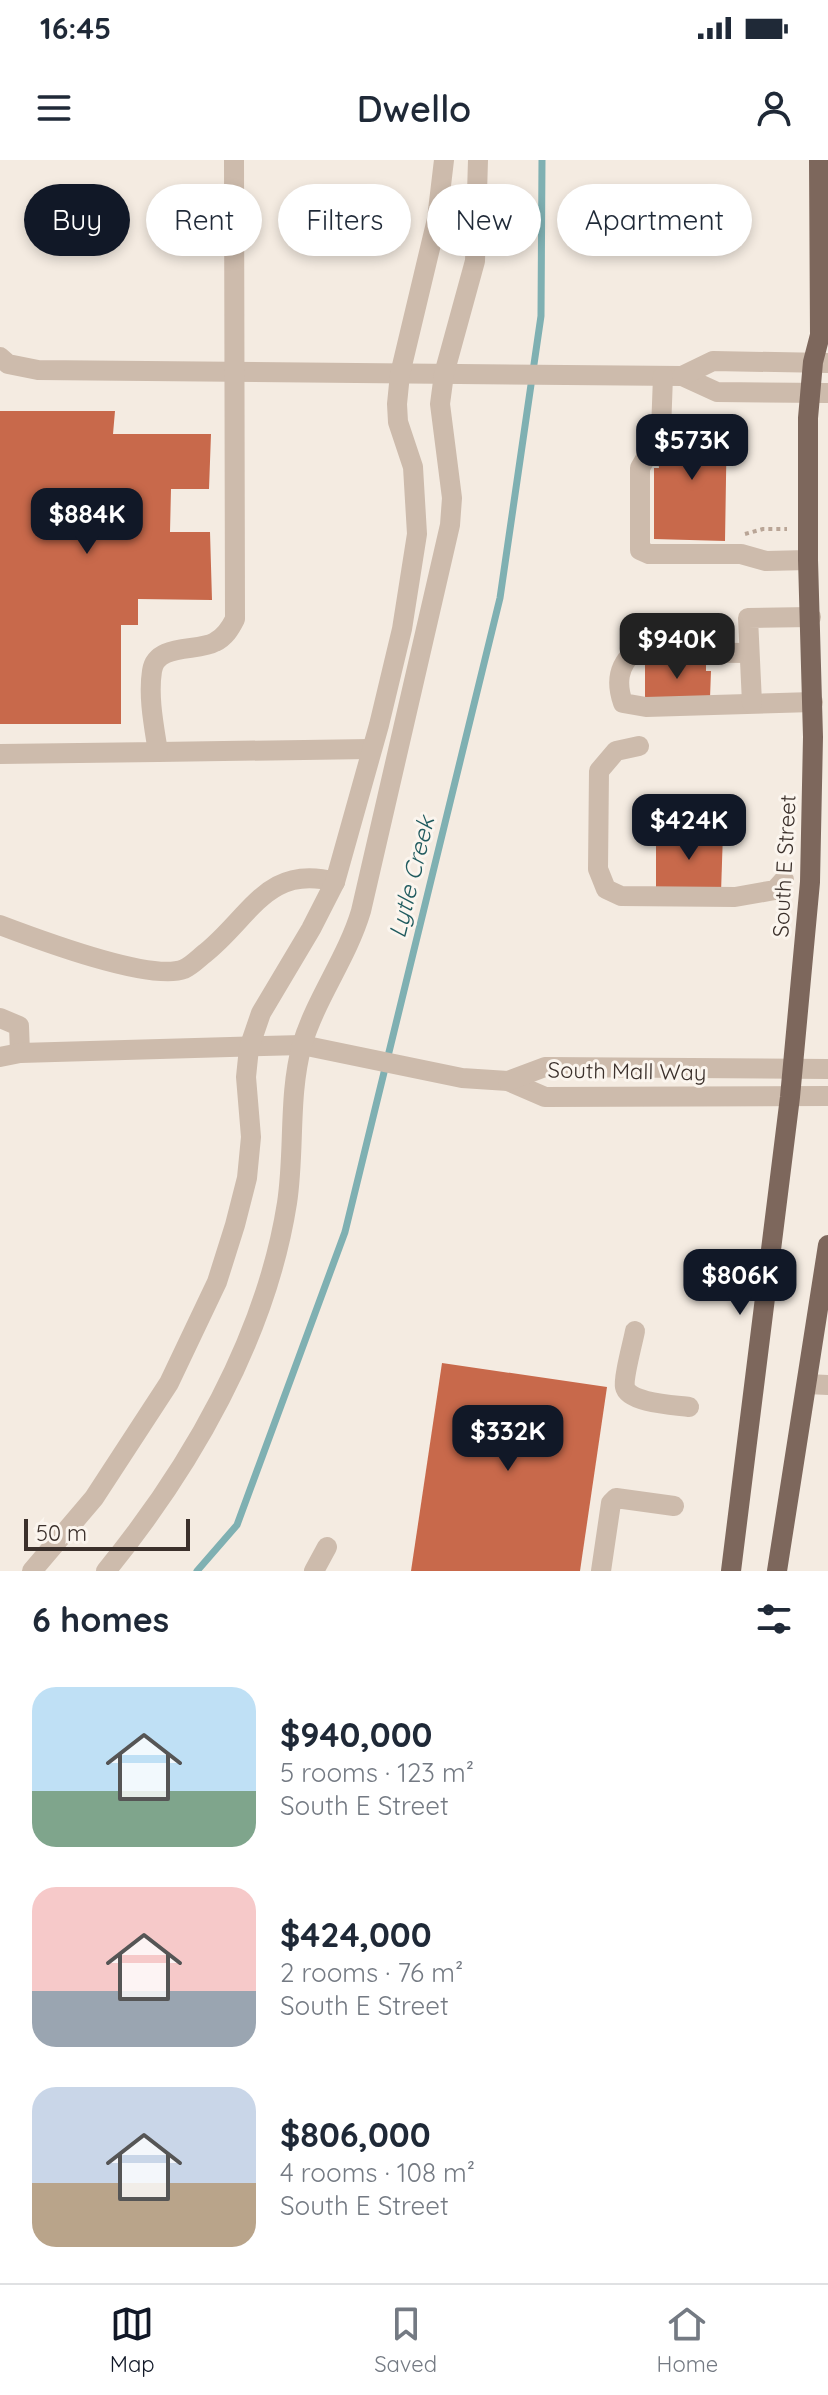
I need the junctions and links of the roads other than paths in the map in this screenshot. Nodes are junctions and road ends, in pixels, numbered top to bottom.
1 (234, 160) edge
2 (444, 160) edge
3 (478, 160) edge
4 (819, 160) edge
5 (0, 357) edge
6 (820, 363) edge
7 (235, 372) junction
8 (400, 374) junction
9 (452, 374) junction
10 (672, 376) junction
11 (819, 393) edge
12 (808, 560) junction
13 (811, 617) junction
14 (749, 653) junction
15 (813, 702) junction
16 (752, 703) junction
17 (639, 746) dead end
18 (371, 749) junction
19 (158, 752) junction
20 (0, 754) edge
21 (784, 880) dead end
22 (335, 882) junction
23 (0, 925) edge
24 (0, 1018) edge
25 (309, 1046) junction
26 (249, 1048) junction
27 (10, 1055) edge
28 (602, 1067) junction
29 (793, 1068) junction
30 (828, 1069) edge
31 (508, 1081) junction
32 (828, 1096) edge
33 (601, 1097) junction
34 (790, 1097) junction
35 (828, 1245) edge
36 (635, 1331) dead end
37 (818, 1384) edge
38 (689, 1407) dead end
39 (674, 1506) dead end
40 (327, 1547) dead end
41 (32, 1571) edge
42 (106, 1571) edge
43 (314, 1571) edge
44 (601, 1571) edge
45 (731, 1571) edge
46 (777, 1571) edge

1 - 7 lane
2 - 8 lane
3 - 9 lane
4 - 6 main road, South E Street
5 - 7 lane
6 - 10 lane
6 - 11 main road, South E Street
7 - 8 lane
7 - 19 lane
8 - 9 lane
8 - 18 lane
9 - 10 lane
9 - 25 lane
10 - 11 lane
10 - 12 lane
11 - 12 main road, South E Street
12 - 13 main road, South E Street
13 - 14 lane
13 - 15 main road, South E Street
14 - 16 lane
14 - 16 lane
15 - 16 lane
15 - 29 main road, South E Street
17 - 21 lane
18 - 19 lane
18 - 22 lane
19 - 20 lane
22 - 23 lane
22 - 26 lane
24 - 27 lane
25 - 26 lane
25 - 31 lane
25 - 42 lane
26 - 27 lane
26 - 41 lane
28 - 29 lane, South Mall Way
28 - 31 lane, South Mall Way
28 - 33 lane
29 - 30 lane, South Mall Way
29 - 34 main road, South E Street
31 - 33 lane, South Mall Way
32 - 34 lane, South Mall Way
33 - 34 lane, South Mall Way
34 - 45 main road, South E Street
35 - 37 main road
36 - 38 lane
37 - 46 main road
39 - 44 lane
40 - 43 lane

